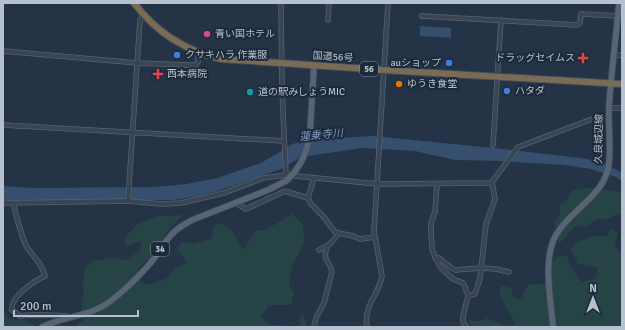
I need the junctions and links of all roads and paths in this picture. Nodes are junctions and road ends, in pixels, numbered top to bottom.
1 (134, 3) edge
2 (281, 3) edge
3 (329, 3) edge
4 (388, 3) edge
5 (619, 3) edge
6 (143, 15) junction
7 (422, 16) dead end
8 (618, 16) junction
9 (328, 20) dead end
10 (501, 20) junction
11 (3, 51) edge
12 (198, 53) junction
13 (614, 55) junction
14 (622, 55) edge
15 (137, 63) junction
16 (281, 64) junction
17 (314, 66) junction
18 (384, 70) junction
19 (497, 77) junction
20 (611, 84) junction
21 (622, 84) edge
22 (609, 108) junction
23 (622, 108) edge
24 (609, 117) junction
25 (3, 125) edge
26 (133, 132) junction
27 (284, 143) junction
28 (493, 145) dead end
29 (286, 178) junction
30 (314, 178) junction
31 (492, 182) junction
32 (377, 184) junction
33 (437, 184) junction
34 (308, 198) junction
35 (128, 200) junction
36 (3, 203) edge
37 (14, 203) junction
38 (239, 205) dead end
39 (338, 233) junction
40 (375, 237) junction
41 (328, 245) junction
42 (319, 250) dead end
43 (435, 258) junction
44 (481, 268) junction
45 (509, 272) dead end
46 (468, 296) junction
47 (69, 318) junction
48 (42, 327) edge
49 (314, 327) edge
50 (367, 327) edge
51 (466, 327) edge
52 (553, 327) edge

1 - 6 highway, 国道56号 / 56
2 - 16 street
3 - 9 street
4 - 18 street
5 - 8 main road, 久良城辺線
6 - 12 highway, 国道56号 / 56
6 - 15 street
7 - 10 street
8 - 10 street
8 - 13 main road, 久良城辺線
10 - 19 street
11 - 15 street
12 - 15 street
12 - 16 highway, 国道56号 / 56
13 - 14 street
13 - 20 main road, 久良城辺線
15 - 26 street
16 - 17 highway, 国道56号 / 56
16 - 27 street
17 - 18 highway, 国道56号 / 56
17 - 29 main road, 34, bridge
18 - 19 highway, 国道56号 / 56
18 - 32 street
19 - 20 highway, 国道56号 / 56
19 - 28 street
20 - 21 highway, 国道56号 / 56
20 - 22 main road, 久良城辺線
22 - 23 street
22 - 24 main road, 久良城辺線
24 - 31 street
24 - 52 main road, 久良城辺線
25 - 26 street
26 - 27 street
26 - 35 street
27 - 29 street
29 - 30 street
29 - 35 street
29 - 47 main road, 34
30 - 32 street
30 - 34 street
31 - 33 street
31 - 44 street
32 - 33 street
32 - 40 street
33 - 43 street
34 - 38 street
34 - 39 street
35 - 37 street
36 - 37 street
37 - 47 street
39 - 40 street
39 - 41 street
40 - 50 street
41 - 42 street
41 - 49 street
43 - 44 street
43 - 46 street
44 - 45 street
44 - 46 street
46 - 51 street
47 - 48 main road, 34

